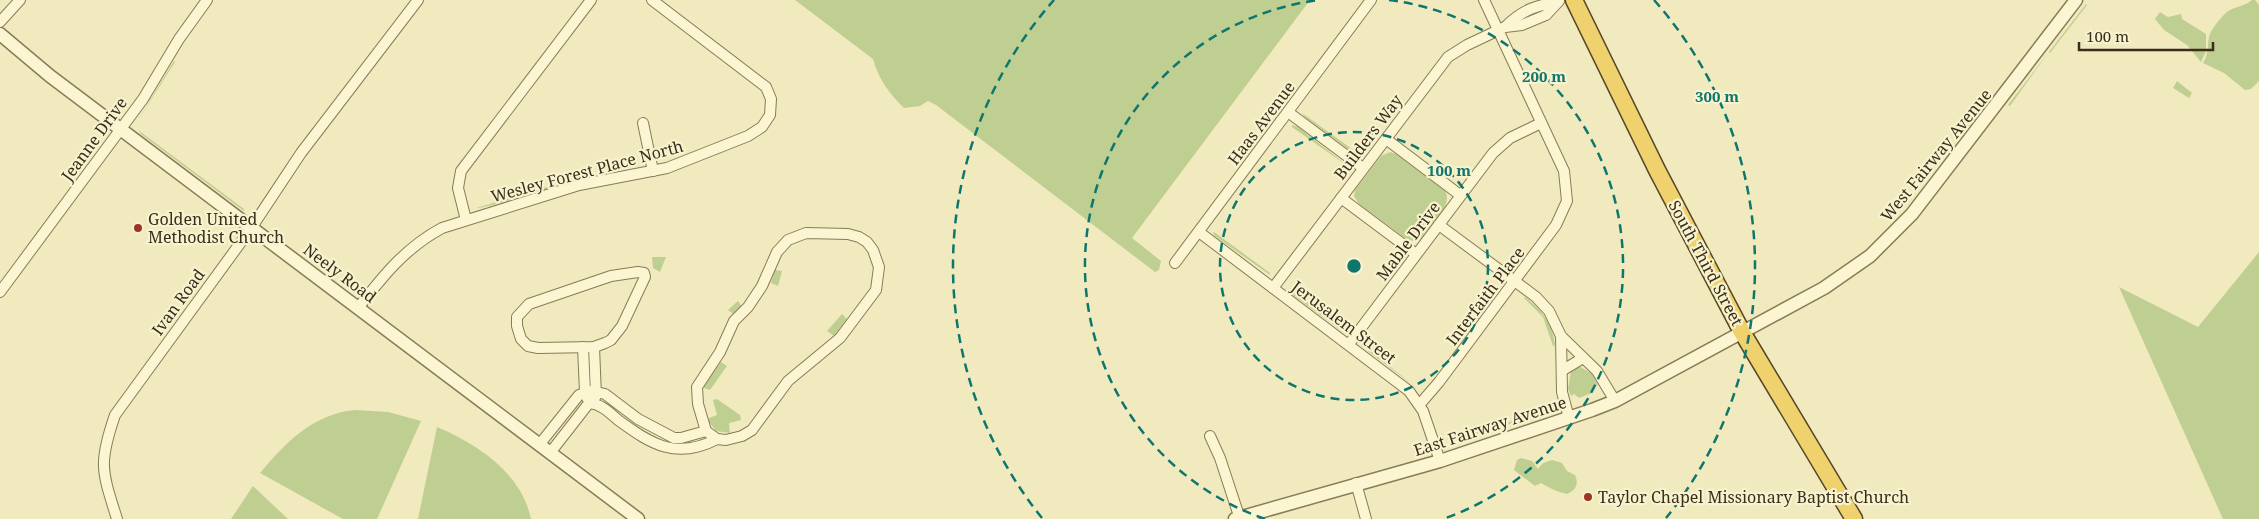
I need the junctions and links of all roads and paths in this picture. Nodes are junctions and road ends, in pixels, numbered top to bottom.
1 (20, 0) edge
2 (207, 0) edge
3 (418, 0) edge
4 (591, 0) edge
5 (652, 0) edge
6 (1371, 0) edge
7 (1484, 0) edge
8 (2076, 0) edge
9 (1565, 1) edge
10 (0, 22) edge
11 (1502, 28) junction
12 (0, 34) edge
13 (1288, 112) junction
14 (1541, 122) junction
15 (643, 123) dead end
16 (121, 128) junction
17 (1386, 139) junction
18 (1363, 168) junction
19 (653, 171) junction
20 (1460, 195) junction
21 (1341, 198) junction
22 (466, 220) junction
23 (1439, 225) junction
24 (252, 227) junction
25 (1199, 232) junction
26 (1416, 254) junction
27 (1175, 263) dead end
28 (1514, 281) junction
29 (1273, 288) junction
30 (0, 292) edge
31 (358, 308) junction
32 (1742, 332) junction
33 (1561, 336) junction
34 (1349, 344) junction
35 (588, 347) junction
36 (1583, 358) junction
37 (1563, 370) junction
38 (596, 391) junction
39 (585, 392) junction
40 (1615, 401) junction
41 (592, 403) junction
42 (1420, 404) junction
43 (567, 409) junction
44 (630, 414) junction
45 (577, 417) junction
46 (1569, 418) junction
47 (623, 423) junction
48 (706, 431) junction
49 (1210, 436) dead end
50 (717, 439) junction
51 (544, 449) junction
52 (1440, 461) junction
53 (1356, 483) junction
54 (117, 519) edge
55 (638, 519) edge
56 (1238, 519) edge
57 (1366, 519) edge
58 (1854, 519) edge

1 - 10 street
2 - 16 street, Jeanne Drive
3 - 24 street, Ivan Road
4 - 22 street
5 - 19 street, Wesley Forest Place North
6 - 13 street, Haas Avenue
7 - 11 street
8 - 32 street, West Fairway Avenue
9 - 11 street, Builders Way
9 - 32 highway, South Third Street
11 - 14 street
11 - 17 street, Builders Way
12 - 16 street, Neely Road
13 - 18 street
13 - 25 street, Haas Avenue
14 - 20 street, Mable Drive
14 - 28 street, Interfaith Place
15 - 19 street
16 - 24 street, Neely Road
16 - 30 street, Jeanne Drive
17 - 18 street, Builders Way
17 - 20 street
18 - 21 street, Builders Way
19 - 22 street, Wesley Forest Place North
20 - 23 street, Mable Drive
21 - 26 street
21 - 29 street, Builders Way
22 - 31 street, Wesley Forest Place North
23 - 26 street, Mable Drive
23 - 28 street
24 - 31 street, Neely Road
24 - 54 street, Ivan Road
25 - 27 street, Haas Avenue
25 - 29 street, Jerusalem Street
26 - 34 street, Mable Drive
28 - 33 street
28 - 42 street, Interfaith Place
29 - 34 street, Jerusalem Street
31 - 51 street, Neely Road
32 - 40 street, East Fairway Avenue
32 - 58 highway, South Third Street
33 - 36 street
33 - 37 street
34 - 42 street, Jerusalem Street
35 - 35 street
35 - 38 street
35 - 39 street
36 - 37 street
36 - 40 street
37 - 46 street
38 - 39 street
38 - 41 street
38 - 44 street
39 - 41 street
39 - 43 street
40 - 46 street, East Fairway Avenue
41 - 45 street
41 - 47 street
42 - 52 street, Jerusalem Street
43 - 45 street
43 - 51 street
44 - 47 street
44 - 48 street
45 - 51 street
46 - 52 street, East Fairway Avenue
47 - 50 street
48 - 50 street
48 - 50 street
49 - 56 street
51 - 55 street, Neely Road
52 - 53 street, East Fairway Avenue
53 - 56 street, East Fairway Avenue
53 - 57 street

